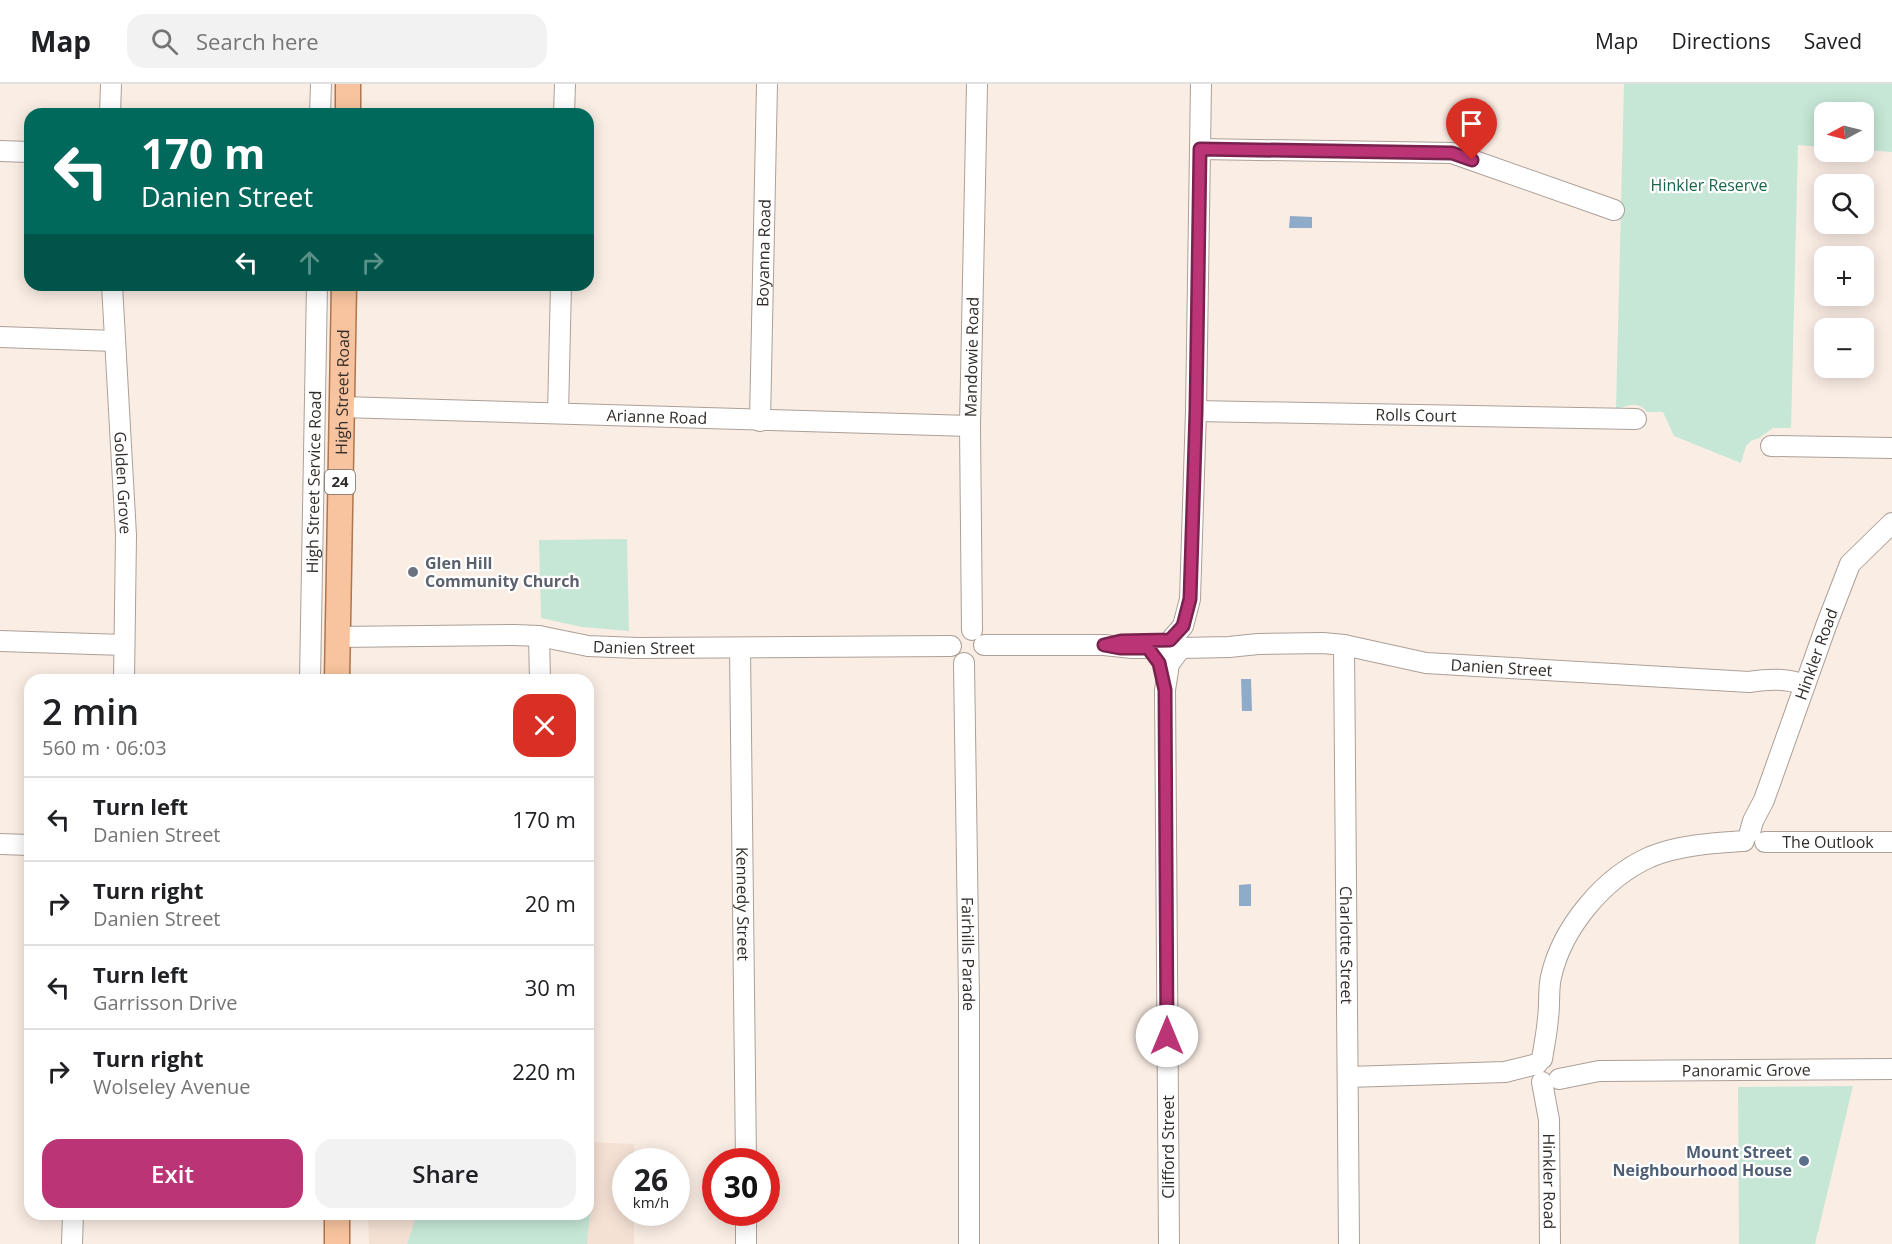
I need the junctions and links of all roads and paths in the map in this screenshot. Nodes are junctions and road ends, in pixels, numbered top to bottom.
1 (111, 84) edge
2 (321, 84) edge
3 (348, 84) edge
4 (565, 84) edge
5 (767, 84) edge
6 (977, 84) edge
7 (1201, 84) edge
8 (110, 108) edge
9 (320, 108) edge
10 (348, 108) edge
11 (564, 108) edge
12 (1200, 149) junction
13 (0, 151) edge
14 (24, 152) edge
15 (1614, 210) dead end
16 (112, 291) edge
17 (317, 291) edge
18 (344, 291) edge
19 (561, 291) edge
20 (0, 337) edge
21 (115, 340) junction
22 (342, 407) junction
23 (1196, 411) junction
24 (558, 413) junction
25 (1636, 419) dead end
26 (760, 421) junction
27 (970, 426) junction
28 (1771, 446) dead end
29 (1892, 448) edge
30 (1892, 523) edge
31 (1190, 599) junction
32 (539, 636) junction
33 (337, 637) junction
34 (978, 637) junction
35 (1209, 640) junction
36 (0, 641) edge
37 (1176, 644) junction
38 (1258, 644) junction
39 (124, 645) junction
40 (1104, 645) junction
41 (1344, 645) junction
42 (951, 646) junction
43 (741, 648) junction
44 (1148, 648) junction
45 (964, 663) junction
46 (123, 674) edge
47 (310, 674) edge
48 (337, 674) edge
49 (540, 674) edge
50 (1165, 690) junction
51 (1803, 691) junction
52 (1755, 837) junction
53 (1892, 842) edge
54 (0, 844) edge
55 (24, 845) edge
56 (1892, 1069) edge
57 (1549, 1071) junction
58 (1348, 1077) junction
59 (746, 1148) edge
60 (73, 1220) edge
61 (338, 1220) edge
62 (746, 1226) edge
63 (72, 1244) edge
64 (337, 1244) edge
65 (746, 1244) edge
66 (969, 1244) edge
67 (1169, 1244) edge
68 (1349, 1244) edge
69 (1550, 1244) edge

1 - 8 street
2 - 9 street
3 - 10 main road
4 - 11 street
5 - 26 street, Boyanna Road
6 - 27 street, Mandowie Road
7 - 12 street
12 - 15 street
12 - 23 street
13 - 14 street
16 - 21 street, Golden Grove
17 - 47 street, High Street Service Road
18 - 22 main road, High Street Road / 24
19 - 24 street
20 - 21 street
21 - 39 street, Golden Grove
22 - 24 street, Arianne Road
22 - 33 main road, High Street Road / 24
23 - 25 street, Rolls Court
23 - 31 street
24 - 26 street, Arianne Road
26 - 27 street, Arianne Road
27 - 34 street, Mandowie Road
28 - 29 street
30 - 51 street, Hinkler Road
31 - 35 street
31 - 37 street, Clifford Street
32 - 33 street, Danien Street
32 - 43 street, Danien Street
32 - 49 street
33 - 48 main road, High Street Road / 24
34 - 40 street, Danien Street
34 - 42 street
34 - 45 street
35 - 37 street, Danien Street
35 - 38 street, Danien Street
36 - 39 street
37 - 38 street, Danien Street
37 - 40 street, Danien Street
37 - 44 street, Danien Street
37 - 50 street, Clifford Street
38 - 41 street, Danien Street
39 - 46 street, Golden Grove
40 - 44 street, Danien Street
41 - 51 street, Danien Street
41 - 58 street, Charlotte Street
42 - 43 street, Danien Street
42 - 45 street
43 - 59 street, Kennedy Street
44 - 50 street, Clifford Street
45 - 66 street, Fairhills Parade
50 - 67 street, Clifford Street
51 - 52 street, Hinkler Road
52 - 53 street, The Outlook
52 - 57 street, Hinkler Road
54 - 55 street
56 - 57 street, Panoramic Grove
57 - 58 street, Panoramic Grove
57 - 69 street, Hinkler Road
58 - 68 street, Charlotte Street
60 - 63 street
61 - 64 main road
62 - 65 street

